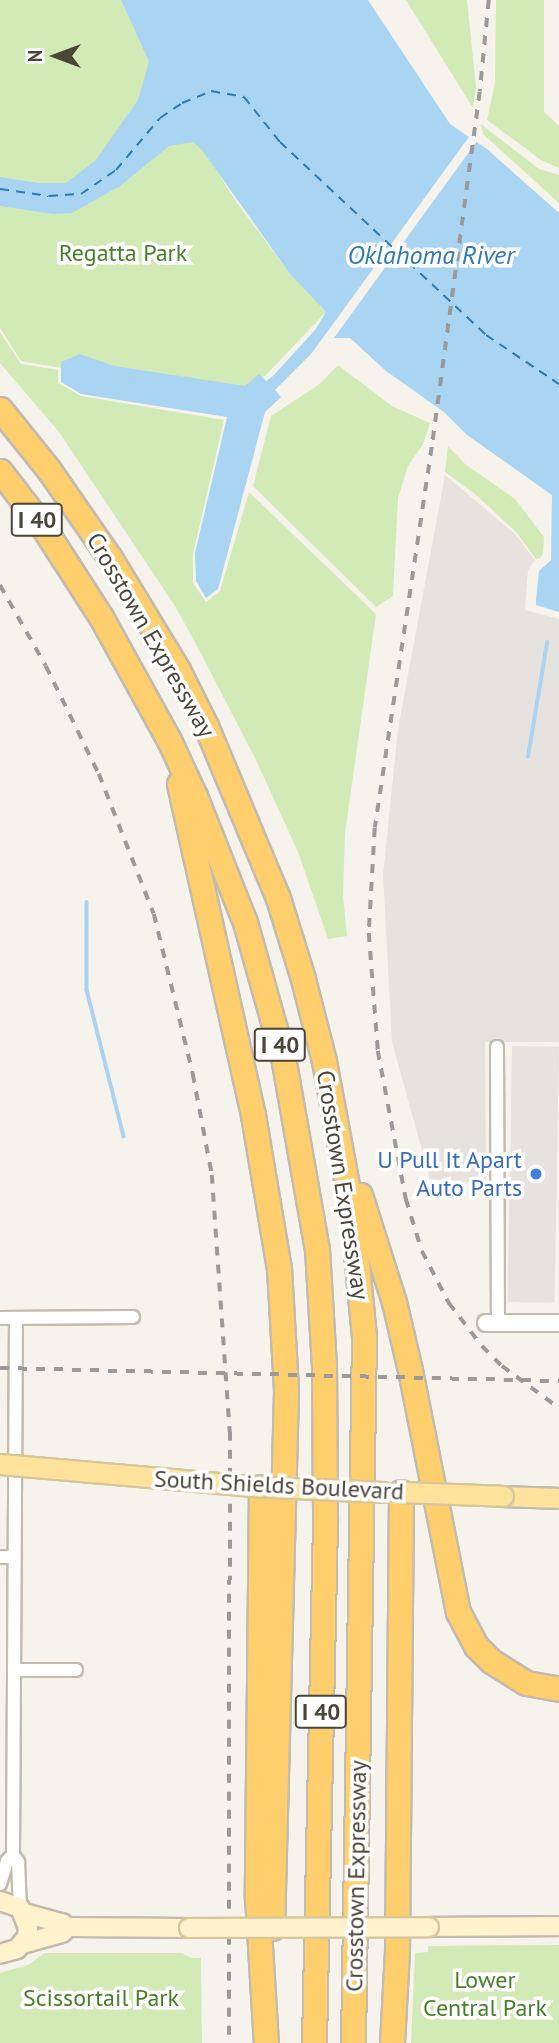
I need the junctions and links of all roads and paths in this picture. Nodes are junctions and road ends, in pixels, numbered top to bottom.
1 (0, 409) edge
2 (0, 471) edge
3 (169, 740) junction
4 (497, 1047) dead end
5 (337, 1123) junction
6 (133, 1317) dead end
7 (0, 1318) edge
8 (16, 1318) junction
9 (492, 1323) joint
10 (559, 1323) edge
11 (0, 1464) edge
12 (265, 1487) junction
13 (401, 1492) junction
14 (559, 1498) edge
15 (0, 1557) edge
16 (14, 1558) junction
17 (76, 1670) dead end
18 (14, 1671) junction
19 (559, 1689) edge
20 (13, 1855) junction
21 (0, 1884) edge
22 (0, 1901) edge
23 (22, 1910) junction
24 (559, 1926) edge
25 (68, 1927) junction
26 (272, 1928) junction
27 (22, 1944) junction
28 (0, 1954) edge
29 (266, 2043) edge
30 (314, 2043) edge
31 (353, 2043) edge
32 (392, 2043) edge

1 - 5 highway, Crosstown Expressway / I 40
2 - 3 highway, Crosstown Expressway / I 40
3 - 26 highway
3 - 30 highway, Crosstown Expressway / I 40
4 - 9 street
5 - 19 highway
5 - 31 highway, Crosstown Expressway / I 40
6 - 8 street
7 - 8 street
8 - 16 street
9 - 10 street
11 - 12 main road, South Shields Boulevard, bridge
12 - 13 main road, South Shields Boulevard, bridge
12 - 29 highway
13 - 14 main road, South Shields Boulevard, bridge
13 - 32 highway
15 - 16 street
16 - 18 street
17 - 18 street
18 - 20 street
20 - 21 street
20 - 23 street
22 - 23 main road
23 - 25 main road
23 - 27 main road
24 - 26 main road, bridge
25 - 26 main road, bridge
25 - 27 main road
27 - 28 main road

